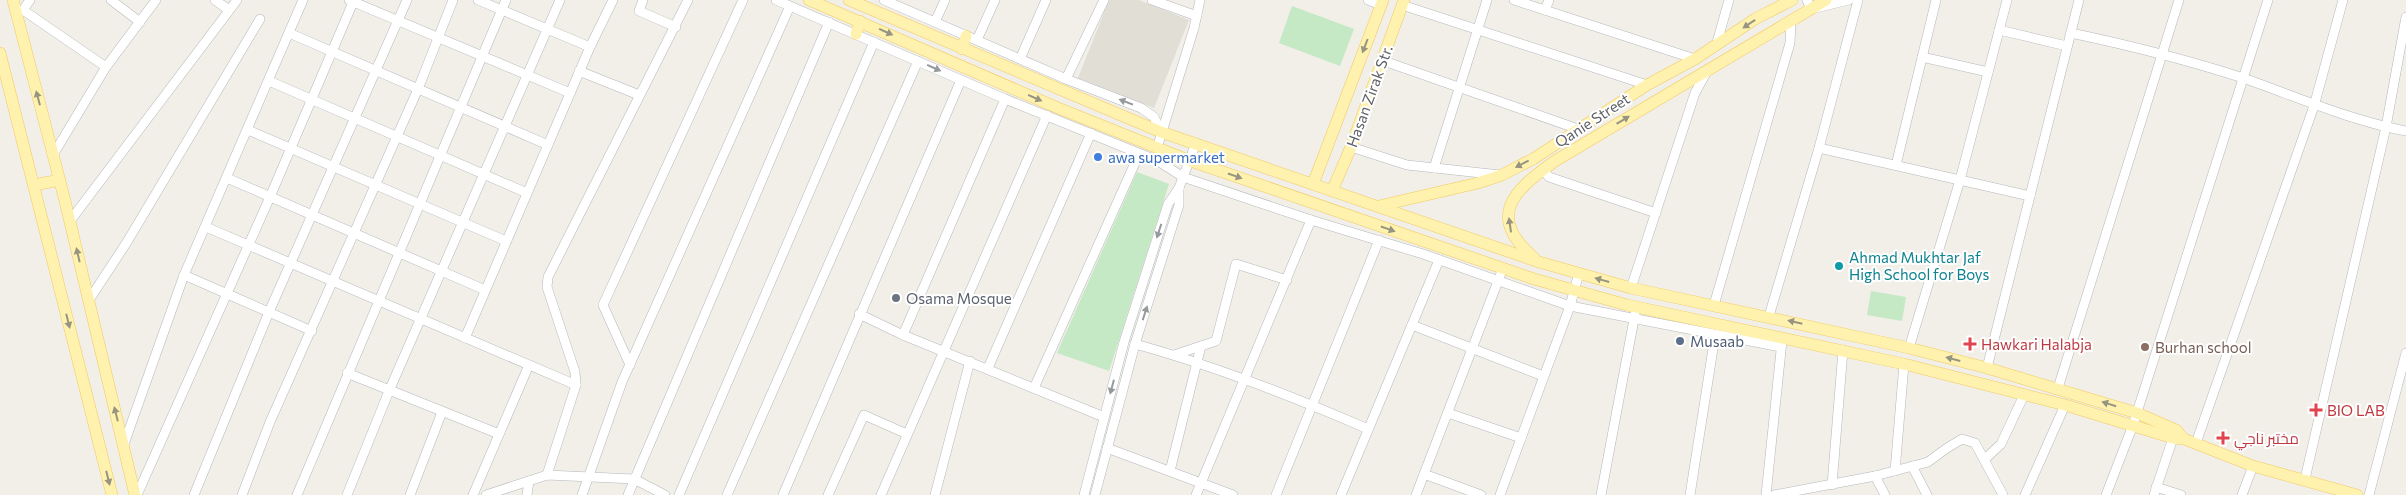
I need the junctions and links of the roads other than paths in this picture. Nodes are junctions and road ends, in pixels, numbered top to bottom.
1 (13, 0) edge
2 (30, 0) edge
3 (112, 0) edge
4 (156, 0) edge
5 (215, 0) edge
6 (237, 0) edge
7 (303, 0) edge
8 (407, 0) edge
9 (453, 0) edge
10 (478, 0) edge
11 (506, 0) edge
12 (560, 0) edge
13 (612, 0) edge
14 (643, 0) edge
15 (688, 0) edge
16 (743, 0) edge
17 (776, 0) edge
18 (808, 0) edge
19 (849, 0) edge
20 (944, 0) edge
21 (995, 0) edge
22 (1046, 0) edge
23 (1104, 0) edge
24 (1152, 0) edge
25 (1200, 0) edge
26 (1368, 0) edge
27 (1487, 0) edge
28 (1514, 0) edge
29 (1548, 0) edge
30 (1728, 0) edge
31 (1792, 0) edge
32 (1826, 0) edge
33 (1849, 0) edge
34 (1858, 0) edge
35 (1936, 0) edge
36 (2006, 0) edge
37 (2079, 0) edge
38 (2179, 0) edge
39 (2268, 0) edge
40 (2343, 0) edge
41 (352, 1) edge
42 (889, 1) edge
43 (1382, 2) edge
44 (1403, 3) edge
45 (1809, 4) edge
46 (790, 6) junction
47 (229, 10) junction
48 (1545, 10) junction
49 (502, 11) junction
50 (20, 14) junction
51 (1197, 16) junction
52 (2406, 17) edge
53 (260, 19) dead end
54 (397, 21) junction
55 (860, 21) junction
56 (1791, 21) junction
57 (140, 22) junction
58 (829, 22) junction
59 (935, 22) junction
60 (676, 27) junction
61 (547, 30) junction
62 (1476, 30) junction
63 (1999, 30) junction
64 (289, 33) junction
65 (2071, 33) junction
66 (856, 34) junction
67 (437, 37) junction
68 (972, 38) junction
69 (874, 42) junction
70 (1716, 46) junction
71 (2067, 46) junction
72 (590, 47) junction
73 (962, 49) junction
74 (333, 51) junction
75 (0, 53) edge
76 (2162, 53) junction
77 (482, 57) junction
78 (1922, 57) junction
79 (1020, 59) junction
80 (1695, 59) junction
81 (1381, 60) junction
82 (918, 61) junction
83 (106, 67) junction
84 (1708, 68) junction
85 (376, 70) junction
86 (579, 71) junction
87 (1988, 72) junction
88 (527, 76) junction
89 (1066, 78) junction
90 (2242, 78) junction
91 (961, 80) junction
92 (269, 81) junction
93 (1647, 85) junction
94 (1460, 88) junction
95 (418, 89) junction
96 (570, 93) junction
97 (639, 94) junction
98 (312, 99) junction
99 (1005, 99) junction
100 (2314, 106) junction
101 (461, 107) junction
102 (1053, 114) junction
103 (356, 118) junction
104 (505, 126) junction
105 (2386, 127) junction
106 (1578, 129) junction
107 (248, 130) junction
108 (2406, 131) edge
109 (1161, 132) junction
110 (1091, 133) junction
111 (397, 137) junction
112 (1196, 143) junction
113 (548, 145) junction
114 (1351, 147) junction
115 (291, 148) junction
116 (1158, 148) junction
117 (1819, 148) junction
118 (1548, 149) junction
119 (440, 154) junction
120 (1139, 154) junction
121 (53, 155) junction
122 (1188, 160) junction
123 (1555, 162) junction
124 (1896, 165) junction
125 (334, 166) junction
126 (1434, 168) junction
127 (1543, 170) junction
128 (484, 175) junction
129 (1502, 175) junction
130 (1183, 176) junction
131 (228, 178) junction
132 (60, 180) junction
133 (1960, 180) junction
134 (377, 184) junction
135 (1313, 184) junction
136 (34, 185) junction
137 (1179, 188) junction
138 (1332, 191) junction
139 (527, 193) junction
140 (2030, 196) junction
141 (270, 197) junction
142 (419, 203) junction
143 (1378, 207) junction
144 (1656, 213) junction
145 (312, 214) junction
146 (70, 220) junction
147 (1311, 220) junction
148 (463, 222) junction
149 (206, 227) junction
150 (355, 234) junction
151 (1379, 240) junction
152 (506, 241) junction
153 (249, 245) junction
154 (398, 253) junction
155 (1439, 260) junction
156 (292, 262) junction
157 (1539, 262) junction
158 (1503, 268) junction
159 (441, 272) junction
160 (1579, 273) junction
161 (184, 275) junction
162 (1287, 280) junction
163 (334, 281) junction
164 (1498, 281) junction
165 (1632, 288) junction
166 (485, 290) junction
167 (1575, 291) junction
168 (227, 294) junction
169 (89, 300) junction
170 (378, 301) junction
171 (1714, 305) junction
172 (1570, 306) junction
173 (1636, 307) junction
174 (270, 312) junction
175 (859, 314) junction
176 (1769, 316) junction
177 (1634, 319) junction
178 (420, 320) junction
179 (1412, 325) junction
180 (312, 331) junction
181 (903, 335) junction
182 (1715, 336) junction
183 (465, 338) junction
184 (1782, 342) junction
185 (1134, 344) junction
186 (1201, 346) junction
187 (1472, 348) junction
188 (1909, 348) junction
189 (944, 350) junction
190 (1843, 350) junction
191 (2406, 354) edge
192 (1174, 355) junction
193 (970, 361) junction
194 (1198, 362) junction
195 (1904, 364) junction
196 (529, 365) junction
197 (630, 365) junction
198 (988, 368) junction
199 (1987, 368) junction
200 (346, 373) junction
201 (1543, 376) junction
202 (1245, 380) junction
203 (576, 385) junction
204 (1034, 388) junction
205 (2058, 388) junction
206 (389, 391) junction
207 (2024, 395) junction
208 (1312, 405) junction
209 (2065, 405) junction
210 (442, 412) junction
211 (1448, 413) junction
212 (2137, 413) junction
213 (1104, 417) junction
214 (2133, 425) junction
215 (1368, 429) junction
216 (499, 434) junction
217 (907, 434) junction
218 (2178, 435) junction
219 (1521, 438) junction
220 (2196, 443) junction
221 (124, 444) junction
222 (1107, 448) junction
223 (1984, 459) junction
224 (1912, 466) junction
225 (2253, 466) junction
226 (1170, 471) junction
227 (1895, 471) junction
228 (1424, 474) junction
229 (547, 475) junction
230 (1875, 476) junction
231 (588, 477) junction
232 (634, 479) junction
233 (2305, 479) junction
234 (529, 482) junction
235 (1200, 483) junction
236 (1832, 485) junction
237 (2155, 491) edge
238 (1812, 492) edge
239 (2339, 492) edge
240 (112, 495) edge
241 (136, 495) edge
242 (194, 495) edge
243 (242, 495) edge
244 (297, 495) edge
245 (347, 495) edge
246 (410, 495) edge
247 (473, 495) edge
248 (486, 495) edge
249 (527, 495) edge
250 (582, 495) edge
251 (628, 495) edge
252 (665, 495) edge
253 (678, 495) edge
254 (728, 495) edge
255 (783, 495) edge
256 (828, 495) edge
257 (881, 495) edge
258 (935, 495) edge
259 (1084, 495) edge
260 (1094, 495) edge
261 (1196, 495) edge
262 (1233, 495) edge
263 (1276, 495) edge
264 (1341, 495) edge
265 (1416, 495) edge
266 (1481, 495) edge
267 (1500, 495) edge
268 (1601, 495) edge
269 (1690, 495) edge
270 (1766, 495) edge
271 (1774, 495) edge
272 (1885, 495) edge
273 (1926, 495) edge
274 (2003, 495) edge
275 (2025, 495) edge
276 (2106, 495) edge
277 (2181, 495) edge
278 (2242, 495) edge
279 (2357, 495) edge
280 (2369, 495) edge

1 - 50 main road
2 - 50 street
3 - 57 street
4 - 57 street
5 - 47 street
6 - 47 street
7 - 64 street
8 - 54 street
9 - 67 street
10 - 49 street
11 - 49 street
12 - 61 street
13 - 72 street
14 - 60 street
15 - 60 street
16 - 197 street
17 - 46 street
18 - 55 main road
19 - 73 main road
20 - 59 street
21 - 68 street
22 - 79 street
23 - 89 street
24 - 51 street
25 - 51 street
26 - 43 street
27 - 62 street
28 - 48 street
29 - 48 street
30 - 70 street
31 -> 70 main road, Qanie Street
32 - 45 main road, Qanie Street
33 - 45 street
34 - 117 street
35 - 78 street
36 - 63 street
37 - 65 street
38 - 76 street
39 - 90 street
40 - 100 street
41 - 54 street
41 - 74 street
42 - 59 street
43 -> 135 main road, Hasan Zirak Str.
44 - 62 street
44 - 81 main road, Hasan Zirak Str.
45 - 56 main road, Qanie Street
46 - 58 street
46 - 197 street
47 - 146 street
48 - 80 street
49 - 61 street
49 - 77 street
50 - 83 street
121 -> 50 main road
51 - 109 street
52 - 105 street
53 - 169 street
54 - 67 street
54 - 85 street
55 - 66 main road
55 -> 102 main road
56 - 84 main road, Qanie Street
56 - 171 street
57 - 83 street
58 - 66 street
58 - 232 street
59 - 68 street
60 - 97 street
61 - 72 street
61 - 88 street
62 - 93 street
62 - 94 street
63 - 71 street
63 - 87 street
64 - 74 street
64 - 92 street
65 - 71 street
65 - 76 street
66 - 69 street
67 - 77 street
67 - 95 street
68 - 73 main road
68 - 79 street
69 - 82 street
69 - 253 street
70 - 80 main road, Qanie Street
71 - 140 street
72 - 86 street
73 - 109 main road
74 - 85 street
74 - 98 street
75 - 136 main road
76 - 90 street
76 - 205 street
77 - 88 street
77 - 101 street
78 - 87 street
78 - 124 street
79 - 89 street
80 - 93 main road, Qanie Street
81 - 94 street
81 - 114 main road, Hasan Zirak Str.
82 -> 91 street
82 - 254 street
83 - 121 street
123 -> 84 main road, Qanie Street
84 - 144 street
85 - 95 street
85 - 103 street
86 - 96 street
86 - 97 street
87 - 133 street
88 - 96 street
88 - 104 street
109 -> 89 street
90 - 100 street
90 - 212 street
91 - 99 street
91 - 175 street
92 - 98 street
92 - 107 street
93 - 106 main road, Qanie Street
94 - 106 street
94 - 126 street
95 - 101 street
95 - 111 street
96 - 113 street
97 - 203 street
98 - 103 street
98 - 115 street
99 - 102 street
99 - 181 street
100 - 105 street
100 - 220 street
101 - 104 street
101 - 119 street
102 - 110 street
102 - 116 main road
102 - 189 street
103 - 111 street
103 - 125 street
104 - 113 street
104 - 128 street
105 - 108 street
105 - 233 street
106 - 118 main road, Qanie Street
107 - 115 street
107 - 131 street
109 - 112 main road
109 - 116 street
110 - 120 street
110 - 198 street
111 - 119 street
111 - 134 street
112 - 122 street
112 - 135 main road
113 - 139 street
114 - 126 street
114 - 138 main road, Hasan Zirak Str.
115 - 125 street
115 - 141 street
116 - 122 main road
117 - 124 street
117 - 176 street
118 - 123 main road
118 -> 129 main road, Qanie Street
119 - 128 street
119 - 142 street
120 - 130 street
120 - 204 street
121 - 132 main road
122 - 130 street
122 -> 158 main road
123 - 127 main road, Qanie Street
124 - 133 street
125 - 134 street
125 - 145 street
126 - 129 street
127 - 144 street
157 -> 127 main road, Qanie Street
128 - 139 street
128 - 148 street
129 - 143 main road, Qanie Street
130 - 137 street
130 - 147 street
131 - 141 street
131 - 149 street
132 - 136 main road
132 - 146 main road
133 - 140 street
133 - 188 street
134 - 142 street
134 - 150 street
135 - 138 main road
136 -> 240 main road
185 -> 137 street
137 -> 213 street
138 - 143 main road
139 - 152 street
140 - 199 street
141 - 145 street
141 - 153 street
142 - 148 street
142 - 154 street
143 - 157 main road
144 - 165 street
145 - 150 street
145 - 156 street
169 -> 146 main road
147 - 151 street
147 - 162 street
148 - 152 street
148 - 159 street
149 - 153 street
149 - 161 street
150 - 154 street
150 - 163 street
151 - 155 street
151 - 208 street
152 - 166 street
153 - 156 street
153 - 168 street
154 - 159 street
154 - 170 street
155 - 164 street
155 - 179 street
156 - 163 street
156 - 174 street
157 - 160 main road
158 - 164 street
158 - 167 main road
159 - 166 street
159 - 178 street
165 -> 160 main road
160 - 167 street
161 - 168 street
161 - 221 street
162 - 186 street
162 - 202 street
163 - 170 street
163 - 180 street
164 - 172 street
164 - 187 street
165 - 171 main road
166 - 183 street
167 - 172 street
167 - 173 main road
168 - 174 street
168 - 241 street
221 -> 169 main road
170 - 178 street
170 - 200 street
171 - 176 main road
172 - 177 street
172 - 201 street
173 - 177 street
173 - 184 main road
174 - 180 street
174 - 242 street
175 - 181 street
175 - 255 street
188 -> 176 main road
177 - 182 street
177 - 268 street
178 - 183 street
178 - 206 street
179 - 187 street
179 - 215 street
180 - 243 street
181 - 189 street
182 - 184 street
182 - 269 street
183 - 196 street
184 - 190 main road
184 - 270 street
185 - 192 street
185 - 222 street
186 - 192 street
186 - 194 street
187 - 201 street
187 - 211 street
199 -> 188 main road
189 - 193 street
189 - 217 street
190 - 195 main road
190 - 236 street
191 - 280 street
192 - 194 street
193 - 198 street
193 - 258 street
194 - 202 street
194 - 226 street
195 - 207 main road
195 - 227 street
196 - 203 street
196 - 216 street
197 - 231 street
198 - 204 street
199 - 205 main road
200 - 206 street
200 - 244 street
201 - 219 street
202 - 208 street
202 - 235 street
203 - 229 street
204 - 213 street
212 -> 205 main road
206 - 210 street
206 - 245 street
207 - 209 main road
207 - 223 street
208 - 215 street
208 - 263 street
209 - 214 main road
209 - 275 street
210 - 216 street
210 - 246 street
211 - 219 street
211 - 228 street
212 - 214 street
212 - 218 main road
213 - 259 street
214 - 218 main road
214 - 276 street
215 - 264 street
216 - 247 street
217 - 256 street
217 - 257 street
218 - 220 main road
218 - 237 street
219 - 267 street
220 - 225 main road
221 - 241 main road
222 - 226 street
222 - 260 street
223 - 224 street
223 - 274 street
224 - 227 street
224 - 273 street
225 - 233 main road
225 - 278 street
226 - 235 street
227 - 230 street
228 - 265 street
228 - 266 street
229 - 231 street
229 - 234 street
230 - 236 street
230 - 272 street
231 - 232 street
231 - 250 street
232 - 251 street
232 - 252 street
233 - 239 main road
234 - 248 street
234 - 249 street
235 - 261 street
235 - 262 street
236 - 238 street
237 - 277 street
238 - 271 street
239 - 279 main road

